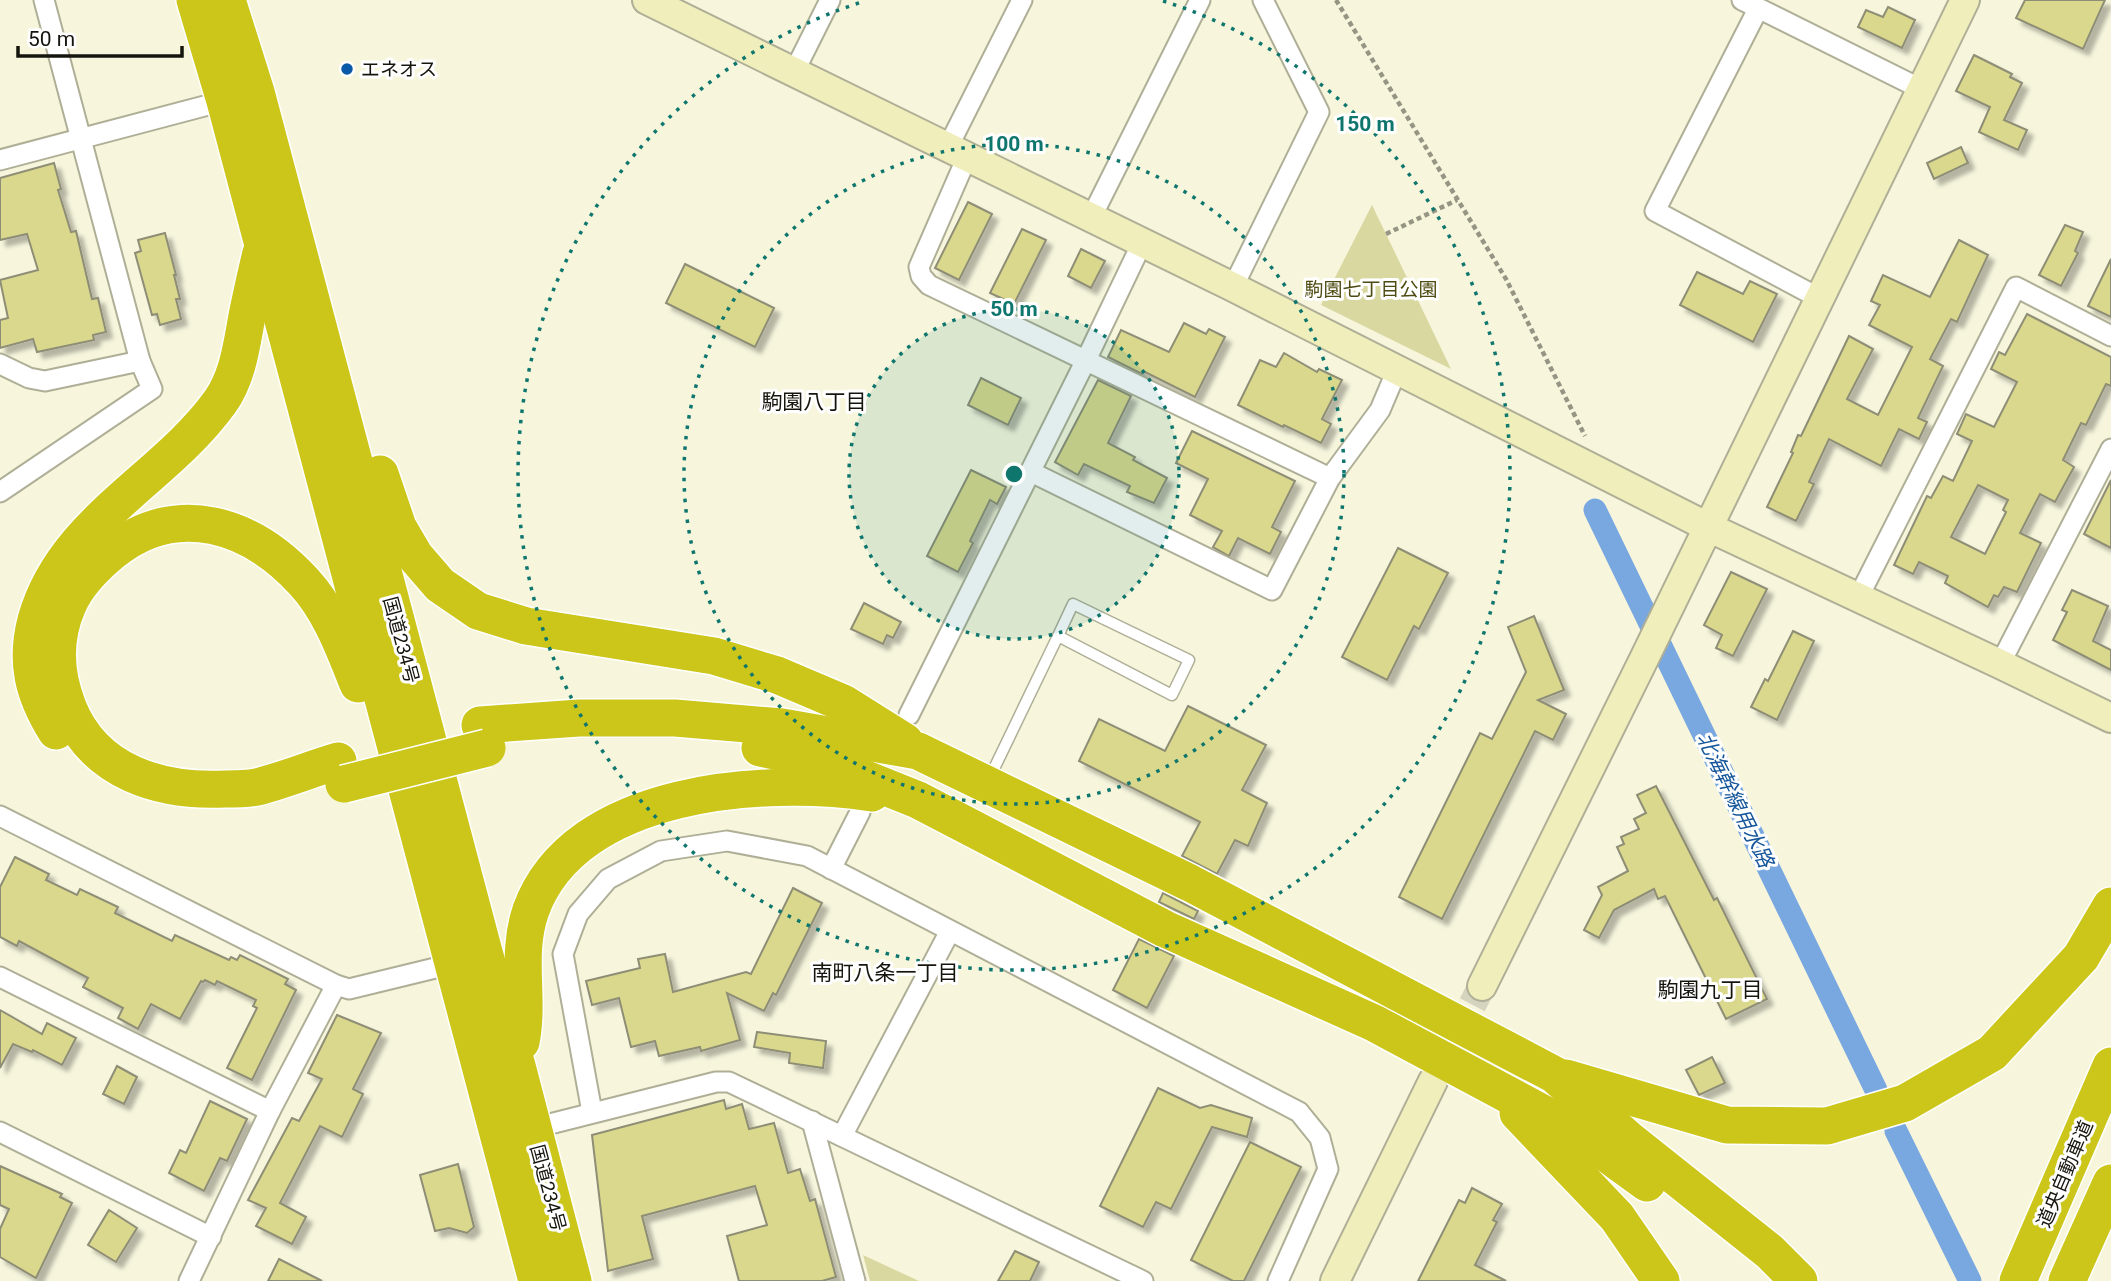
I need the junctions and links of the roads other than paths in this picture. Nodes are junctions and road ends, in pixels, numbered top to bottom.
1 (44, 0) edge
2 (195, 0) edge
3 (227, 0) edge
4 (647, 0) edge
5 (830, 0) edge
6 (1022, 0) edge
7 (1200, 0) edge
8 (1263, 0) edge
9 (1965, 0) edge
10 (1750, 4) edge
11 (794, 72) junction
12 (1921, 89) junction
13 (240, 97) junction
14 (81, 139) junction
15 (958, 152) junction
16 (0, 160) edge
17 (1091, 218) junction
18 (1142, 243) junction
19 (262, 247) junction
20 (1233, 288) junction
21 (1819, 298) junction
22 (312, 305) junction
23 (2111, 336) edge
24 (140, 360) junction
25 (1086, 360) junction
26 (0, 363) edge
27 (1397, 370) junction
28 (2111, 449) edge
29 (1031, 472) junction
30 (1330, 478) junction
31 (0, 491) edge
32 (1708, 527) junction
33 (1858, 598) junction
34 (1058, 636) junction
35 (2000, 664) junction
36 (909, 715) dead end
37 (2111, 718) edge
38 (484, 736) junction
39 (918, 751) junction
40 (397, 760) junction
41 (341, 772) junction
42 (986, 784) junction
43 (918, 800) junction
44 (860, 812) dead end
45 (0, 816) edge
46 (831, 869) junction
47 (2111, 906) edge
48 (950, 931) junction
49 (469, 959) junction
50 (0, 977) edge
51 (335, 985) junction
52 (1482, 986) tunnel mouth
53 (517, 1066) junction
54 (2111, 1066) edge
55 (1555, 1074) junction
56 (1433, 1081) dead end
57 (1490, 1085) junction
58 (270, 1111) junction
59 (592, 1112) junction
60 (812, 1121) junction
61 (533, 1128) junction
62 (0, 1132) edge
63 (842, 1136) junction
64 (498, 1138) junction
65 (2111, 1183) edge
66 (2111, 1205) edge
67 (211, 1237) junction
68 (1135, 1279) edge
69 (189, 1281) edge
70 (537, 1281) edge
71 (573, 1281) edge
72 (855, 1281) edge
73 (1278, 1281) edge
74 (1335, 1281) edge
75 (1661, 1281) edge
76 (1767, 1281) edge
77 (1799, 1281) edge
78 (2018, 1281) edge
79 (2067, 1281) edge
80 (2082, 1281) edge

1 - 14 street
2 - 13 highway, 国道234号
3 - 13 highway, 国道234号
4 - 11 street
5 - 11 street
6 - 15 street
7 - 17 street
8 - 20 street
9 - 12 street
10 - 12 street
10 - 21 street
11 - 15 street
12 - 21 street
13 - 14 street
13 - 19 highway, 国道234号
13 - 22 highway, 国道234号
14 - 16 street
14 - 24 street
15 - 17 street
15 - 25 street
17 - 18 street
18 - 20 street
18 - 25 street
19 - 40 highway, 国道234号
19 - 41 highway
20 - 27 street
21 - 32 street
22 - 39 highway
22 - 49 highway, 国道234号
23 - 33 street
24 - 26 street
24 - 31 street
25 - 29 street
25 - 30 street
27 - 30 street
27 - 32 street
28 - 35 street
29 - 30 street
29 - 36 street
32 - 33 street
32 - 52 street
33 - 35 street
34 - 34 lane
34 - 42 lane
35 - 37 street
38 - 39 highway
38 - 41 highway
38 - 43 highway
39 - 42 highway
40 - 41 highway
40 - 49 highway, 国道234号
42 - 55 highway
43 - 53 highway
43 - 57 highway
44 - 46 street
45 - 51 street
46 - 48 street
46 - 59 street
47 - 55 highway
48 - 63 street
48 - 73 street
49 - 51 street
49 - 53 highway, 国道234号
49 - 64 highway, 国道234号
50 - 58 street
51 - 58 street
53 - 61 highway, 国道234号
54 - 78 highway, 道央自動車道
55 - 77 highway
56 - 74 street
57 - 75 highway
57 - 76 highway
58 - 67 street
59 - 60 street
59 - 61 street
60 - 63 street
60 - 72 street
61 - 64 street
61 - 71 highway, 国道234号
62 - 67 street
63 - 68 street
64 - 70 highway, 国道234号
65 - 79 highway
66 - 80 highway
67 - 69 street

